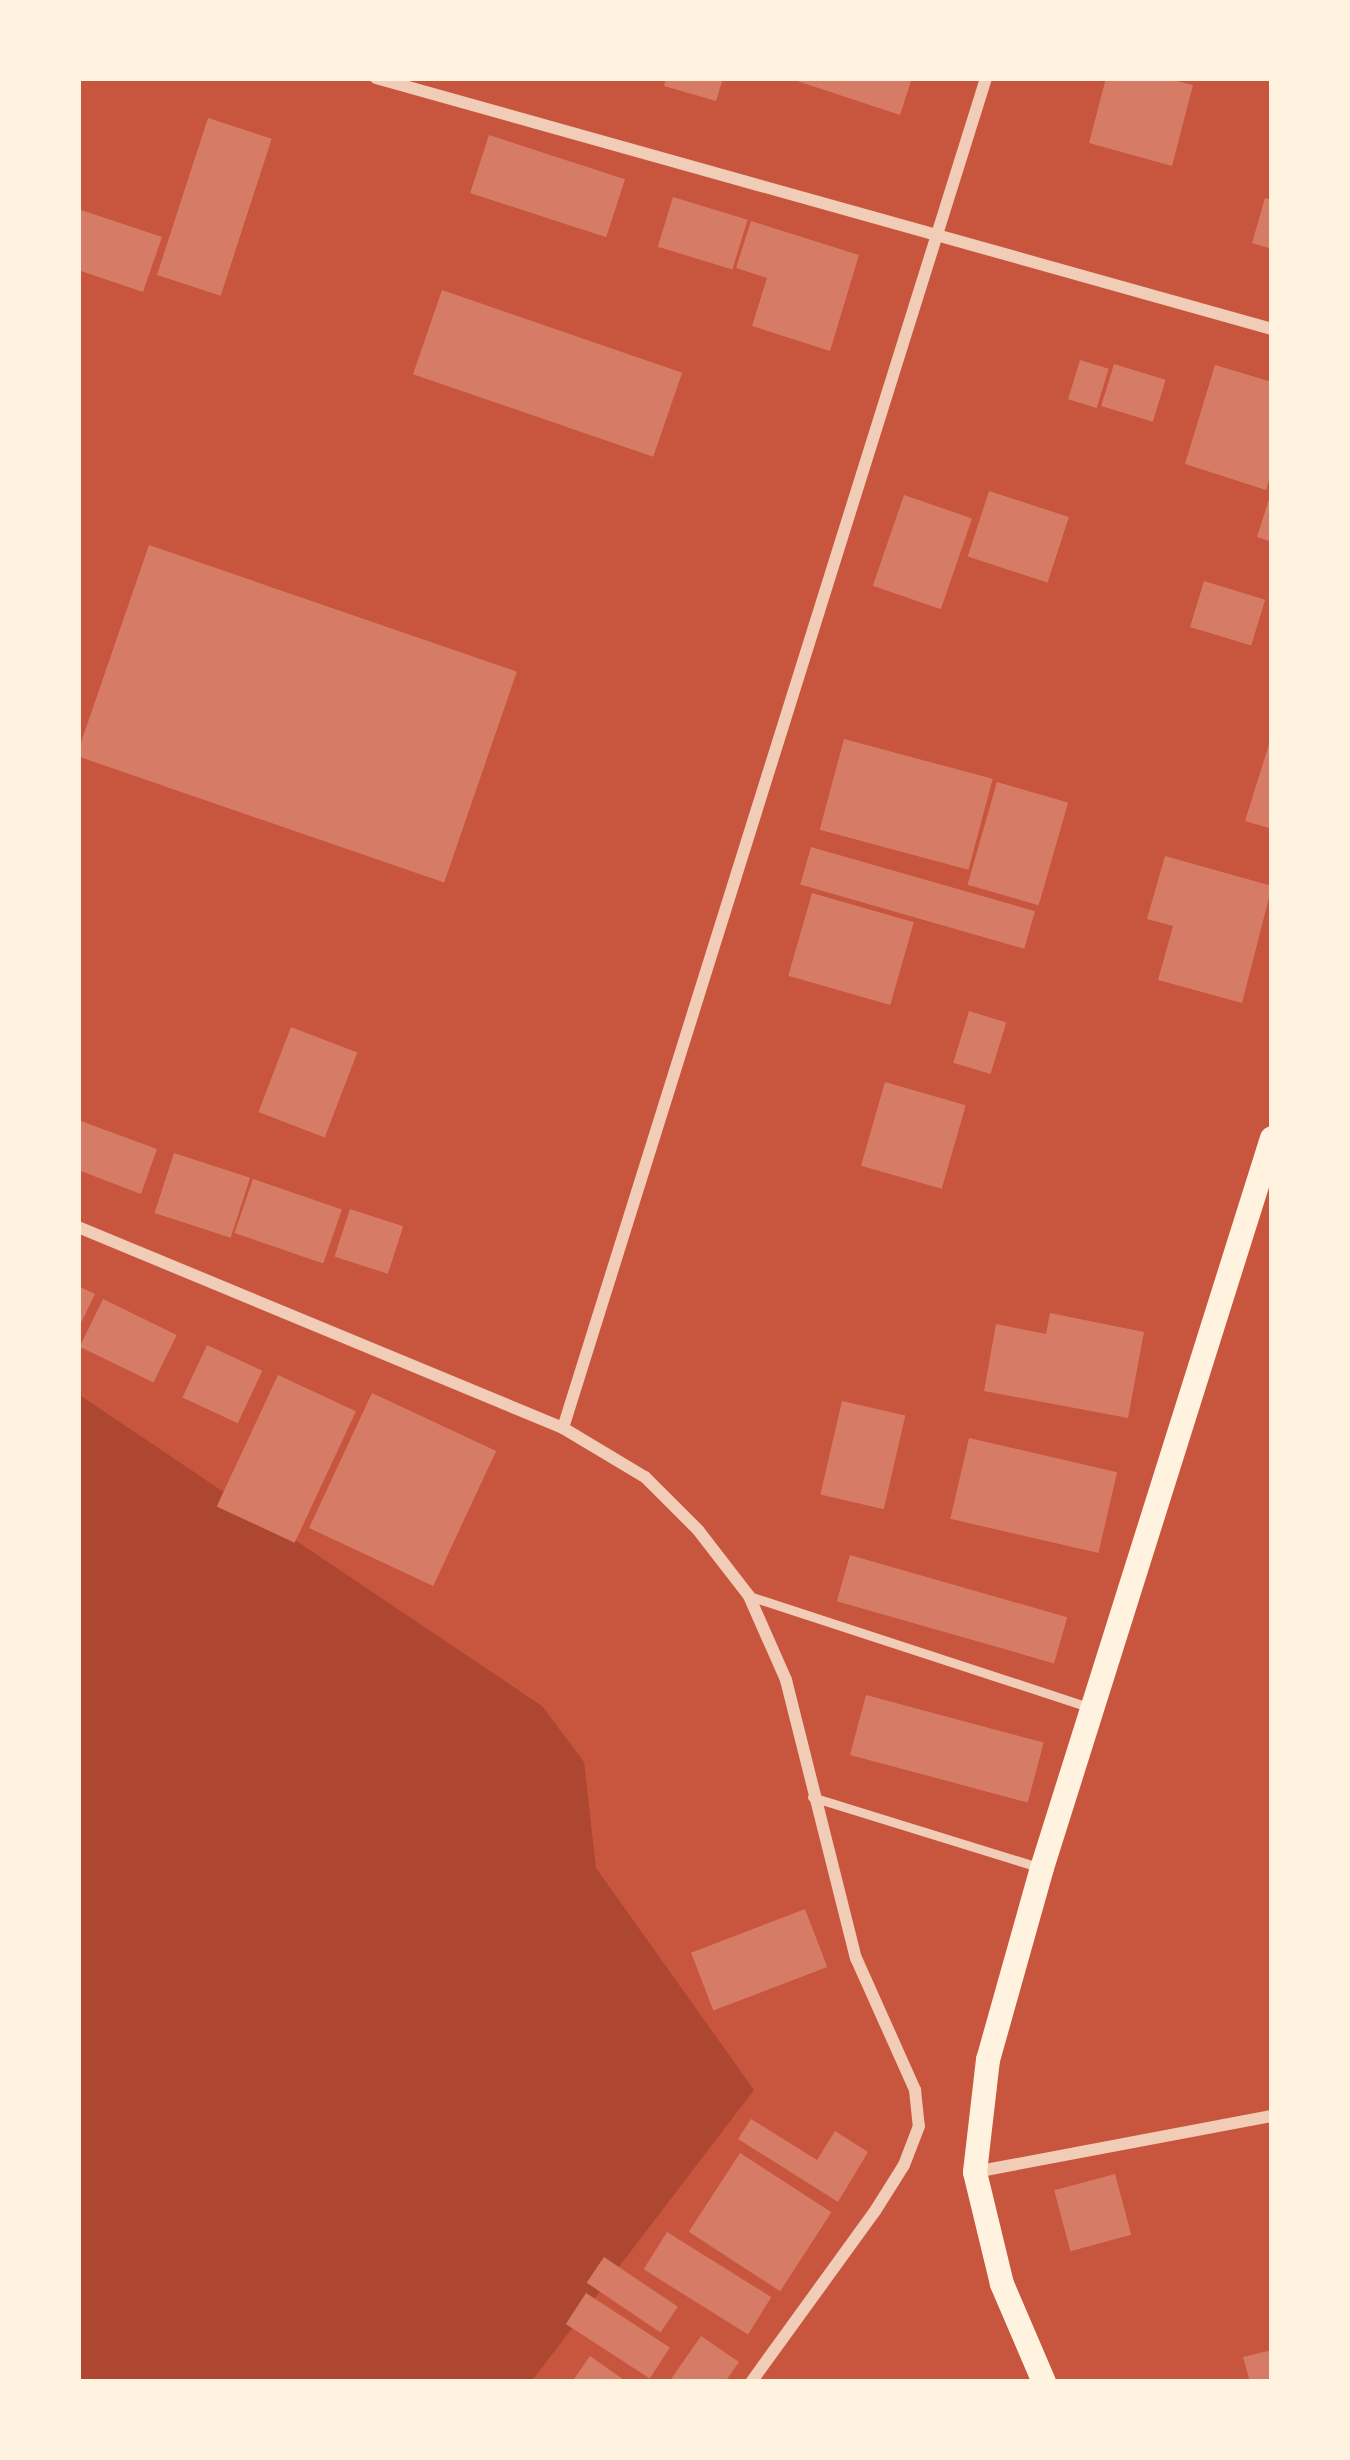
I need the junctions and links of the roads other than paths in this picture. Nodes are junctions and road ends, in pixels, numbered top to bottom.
1 (376, 78) edge
2 (986, 78) edge
3 (940, 235) junction
4 (1272, 329) edge
5 (1272, 1138) edge
6 (78, 1227) edge
7 (563, 1428) junction
8 (749, 1596) junction
9 (1094, 1708) junction
10 (812, 1797) junction
11 (1042, 1868) junction
12 (1272, 2116) edge
13 (975, 2172) junction
14 (751, 2382) edge
15 (1044, 2382) edge

1 - 3 street
2 - 3 street
3 - 4 street
3 - 7 street
5 - 9 main road
6 - 7 street
7 - 8 street
8 - 9 lane
8 - 10 street
9 - 11 main road
10 - 11 lane
10 - 14 street
11 - 13 main road
12 - 13 street
13 - 15 main road

